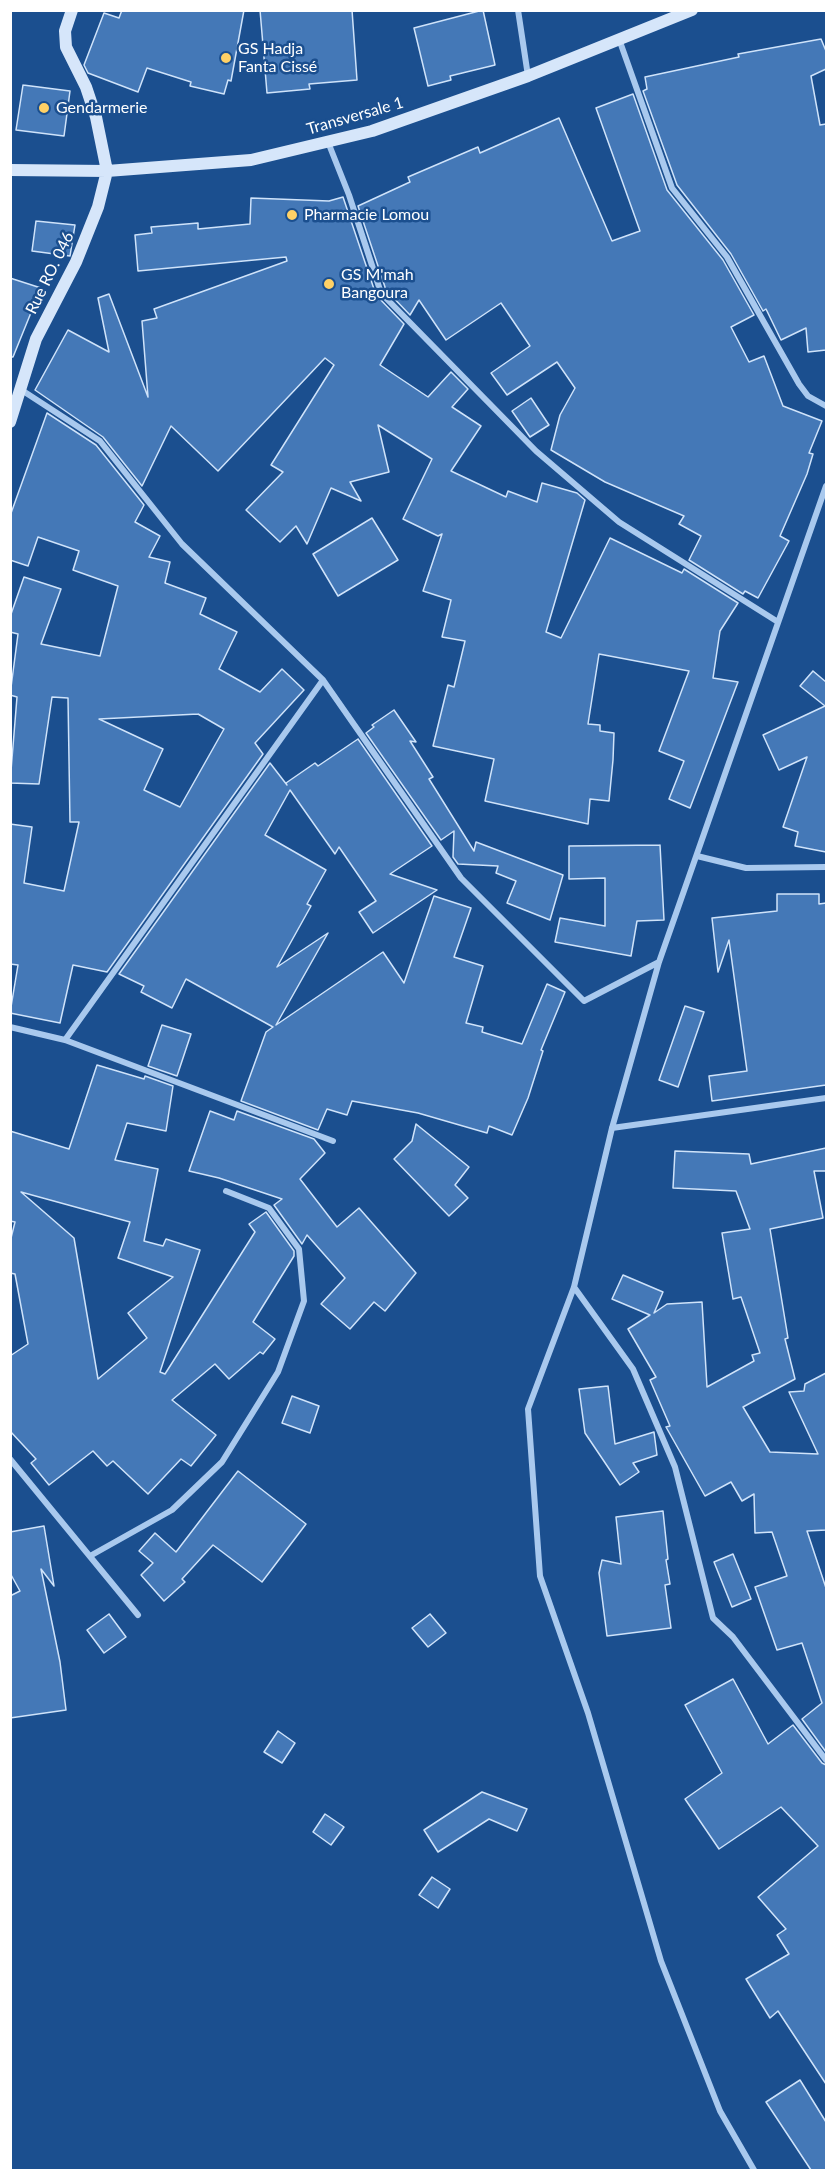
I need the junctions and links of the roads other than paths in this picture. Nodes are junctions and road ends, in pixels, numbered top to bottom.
1 (72, 10) edge
2 (518, 10) edge
3 (692, 10) edge
4 (619, 39) junction
5 (528, 76) junction
6 (328, 142) junction
7 (10, 170) edge
8 (107, 171) junction
9 (19, 388) junction
10 (826, 406) edge
11 (10, 422) edge
12 (826, 486) edge
13 (778, 622) junction
14 (323, 680) junction
15 (697, 856) junction
16 (826, 867) edge
17 (659, 962) junction
18 (10, 1027) edge
19 (65, 1040) junction
20 (826, 1098) edge
21 (612, 1128) junction
22 (333, 1141) dead end
23 (226, 1191) dead end
24 (574, 1287) junction
25 (10, 1459) edge
26 (90, 1557) junction
27 (138, 1615) dead end
28 (826, 1760) edge
29 (754, 2170) edge

1 - 8 main road
2 - 5 street
3 - 4 main road, Transversale 1
4 - 5 main road, Transversale 1
4 - 10 street
5 - 6 main road, Transversale 1
6 - 8 main road, Transversale 1
6 - 13 street
7 - 8 main road, Transversale 1
8 - 9 main road, Rue RO. 046
9 - 11 main road, Rue RO. 046
9 - 14 street
12 - 13 street
13 - 15 street
14 - 17 street
14 - 19 street
15 - 16 street
15 - 17 street
17 - 21 street
18 - 19 street
19 - 22 street
20 - 21 street
21 - 24 street
23 - 26 street
24 - 28 street
24 - 29 street
25 - 26 street
26 - 27 street

